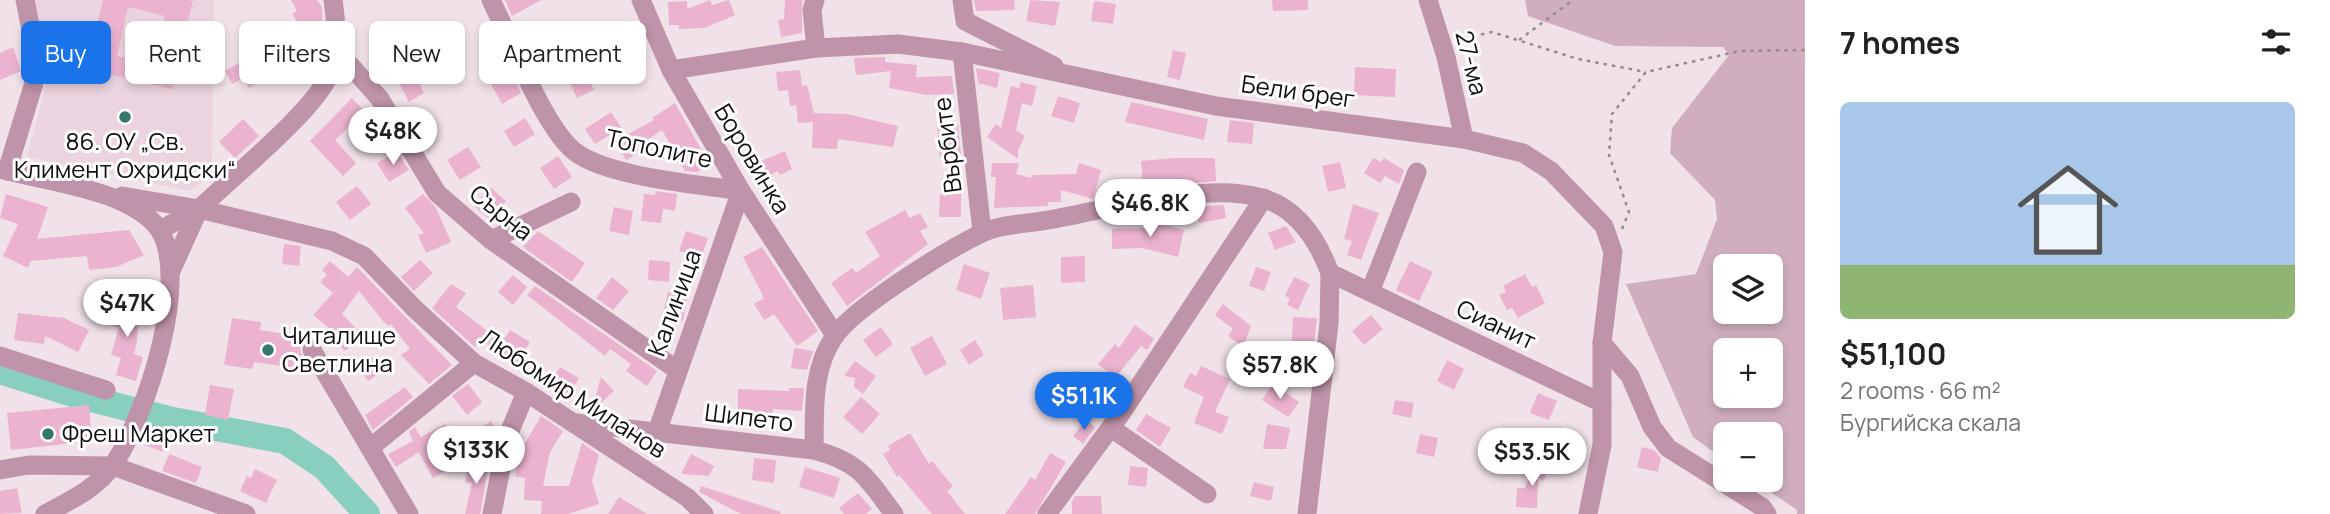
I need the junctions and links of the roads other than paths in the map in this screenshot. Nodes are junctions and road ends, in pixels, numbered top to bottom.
1 (25, 0) edge
2 (333, 0) edge
3 (491, 0) edge
4 (641, 0) edge
5 (816, 0) edge
6 (962, 0) edge
7 (1428, 0) edge
8 (333, 21) edge
9 (816, 48) junction
10 (962, 51) junction
11 (671, 69) junction
12 (355, 71) edge
13 (1067, 75) junction
14 (323, 84) edge
15 (1464, 139) junction
16 (4, 170) edge
17 (1417, 172) dead end
18 (93, 191) junction
19 (741, 191) junction
20 (1264, 198) junction
21 (571, 202) dead end
22 (199, 209) junction
23 (160, 230) junction
24 (982, 232) junction
25 (491, 240) junction
26 (1331, 273) junction
27 (168, 276) junction
28 (1370, 292) junction
29 (835, 335) junction
30 (1602, 343) junction
31 (312, 350) dead end
32 (0, 356) edge
33 (474, 363) junction
34 (677, 370) junction
35 (1077, 381) dead end
36 (106, 390) dead end
37 (526, 393) junction
38 (1602, 403) junction
39 (1117, 420) junction
40 (572, 422) junction
41 (657, 432) junction
42 (370, 449) junction
43 (814, 450) junction
44 (113, 466) junction
45 (0, 470) edge
46 (1067, 485) junction
47 (1207, 494) dead end
48 (45, 514) edge
49 (246, 514) edge
50 (409, 514) edge
51 (492, 514) edge
52 (704, 514) edge
53 (894, 514) edge
54 (1047, 514) edge
55 (1061, 514) edge
56 (1307, 514) edge
57 (1588, 514) edge
58 (1767, 514) edge

1 - 16 street
2 - 8 street
3 - 19 street, Тополите
4 - 11 street, Боровинка
5 - 9 street
6 - 13 street
7 - 15 street, 27-ма
9 - 10 street, Бели брег
9 - 11 street, Бели брег
10 - 13 street, Бели брег
10 - 24 street, Върбите
11 - 19 street, Боровинка
12 - 25 street, Сърна
13 - 15 street, Бели брег
14 - 22 street
15 - 30 street, Бели брег
16 - 18 street
17 - 28 street
18 - 22 street, Любомир Миланов
18 - 23 street
19 - 29 street, Боровинка
19 - 34 street, Калиница
20 - 24 street
20 - 26 street
20 - 39 street
21 - 25 street
22 - 23 street
22 - 27 street
22 - 33 street, Любомир Миланов
23 - 27 street
24 - 29 street
25 - 34 street, Сърна
26 - 28 street, Сианит
26 - 56 street
27 - 44 street
28 - 38 street, Сианит
29 - 43 street
30 - 38 street, Бели брег
30 - 58 street
31 - 42 street
32 - 36 street
33 - 37 street, Любомир Миланов
33 - 42 street
34 - 41 street, Калиница
35 - 39 street
37 - 40 street, Любомир Миланов
37 - 51 street
38 - 57 street, Бели брег
39 - 46 street
39 - 47 street
40 - 41 street, Шипето
40 - 52 street, Любомир Миланов
41 - 43 street, Шипето
42 - 50 street
43 - 53 street, Шипето
44 - 45 street
44 - 48 street
44 - 49 street
46 - 54 street
46 - 55 street

